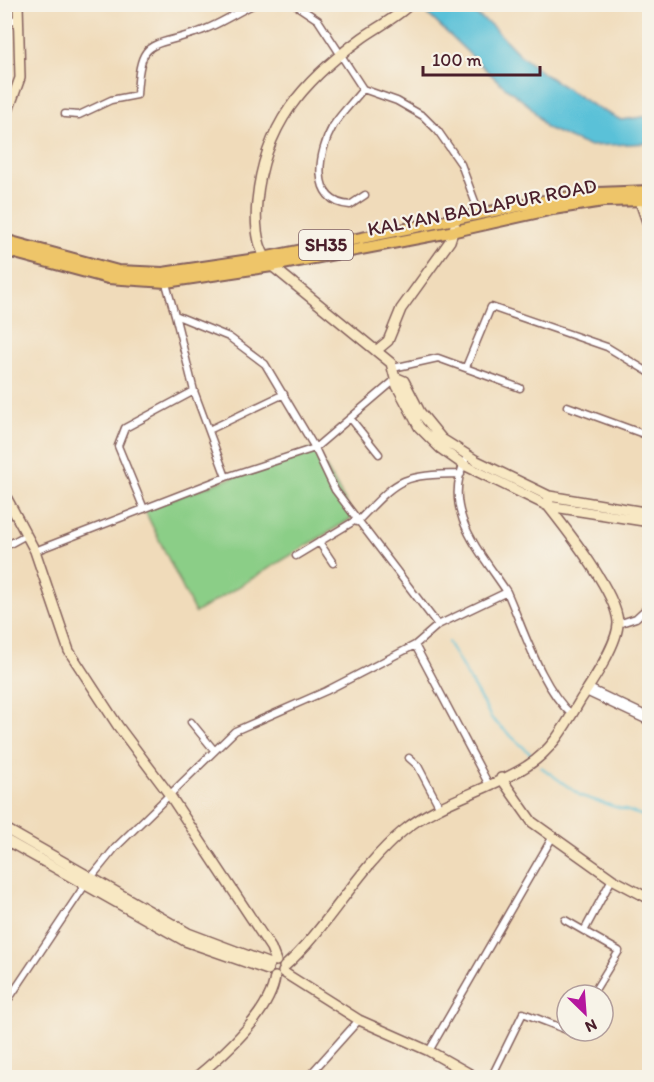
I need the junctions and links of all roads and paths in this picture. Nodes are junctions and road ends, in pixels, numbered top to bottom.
1 (18, 4) edge
2 (239, 4) edge
3 (255, 4) edge
4 (294, 4) edge
5 (396, 4) edge
6 (409, 6) edge
7 (247, 8) junction
8 (393, 16) junction
9 (18, 18) junction
10 (4, 24) edge
11 (339, 54) junction
12 (363, 89) junction
13 (65, 114) dead end
14 (4, 122) edge
15 (650, 191) edge
16 (365, 195) dead end
17 (642, 197) edge
18 (480, 220) junction
19 (455, 225) junction
20 (650, 230) edge
21 (4, 240) edge
22 (4, 250) edge
23 (268, 262) junction
24 (164, 278) junction
25 (175, 315) junction
26 (388, 341) junction
27 (376, 351) junction
28 (392, 366) junction
29 (466, 367) junction
30 (650, 373) edge
31 (397, 378) junction
32 (520, 388) dead end
33 (194, 391) junction
34 (284, 394) junction
35 (567, 406) dead end
36 (351, 419) junction
37 (209, 430) junction
38 (650, 433) edge
39 (315, 448) junction
40 (379, 454) dead end
41 (468, 456) junction
42 (462, 470) junction
43 (226, 477) junction
44 (4, 493) edge
45 (549, 496) junction
46 (548, 506) junction
47 (144, 509) junction
48 (650, 513) edge
49 (356, 521) junction
50 (650, 522) edge
51 (26, 536) junction
52 (320, 542) junction
53 (4, 547) edge
54 (35, 551) junction
55 (296, 556) dead end
56 (333, 563) dead end
57 (507, 592) junction
58 (650, 605) edge
59 (618, 624) junction
60 (438, 625) junction
61 (415, 645) junction
62 (587, 690) junction
63 (572, 715) junction
64 (650, 717) edge
65 (191, 722) dead end
66 (650, 722) edge
67 (214, 750) junction
68 (409, 758) dead end
69 (501, 778) junction
70 (489, 785) junction
71 (169, 794) junction
72 (440, 808) junction
73 (4, 828) edge
74 (552, 838) junction
75 (4, 839) edge
76 (612, 879) junction
77 (88, 882) junction
78 (650, 899) edge
79 (565, 920) dead end
80 (584, 931) junction
81 (276, 968) junction
82 (599, 983) edge
83 (4, 1006) edge
84 (359, 1020) junction
85 (555, 1025) edge
86 (429, 1051) junction
87 (195, 1077) edge
88 (307, 1077) edge
89 (477, 1077) edge
90 (491, 1077) edge

1 - 9 street
2 - 7 street
3 - 7 street
4 - 11 street
5 - 8 street
6 - 8 street
7 - 13 street
8 - 11 street
9 - 10 street
9 - 14 street
11 - 12 street
11 - 23 street
12 - 16 street
12 - 18 street
15 - 17 main road, KALYAN BADLAPUR ROAD / SH35
17 - 18 main road, KALYAN BADLAPUR ROAD / SH35
17 - 20 street
18 - 19 main road, KALYAN BADLAPUR ROAD / SH35
19 - 23 main road, KALYAN BADLAPUR ROAD / SH35
19 - 26 street
21 - 24 main road, KALYAN BADLAPUR ROAD / SH35
22 - 24 main road, KALYAN BADLAPUR ROAD / SH35
23 - 24 main road, KALYAN BADLAPUR ROAD / SH35
23 - 27 street
24 - 25 street
25 - 33 street
25 - 34 street
26 - 27 street
26 - 28 street
27 - 28 street
28 - 29 street
28 - 31 street
29 - 30 street
29 - 32 street
31 - 36 street
31 - 41 street
31 - 42 street
33 - 37 street
33 - 47 street
34 - 37 street
34 - 39 street
35 - 38 street
36 - 39 street
36 - 40 street
37 - 43 street
39 - 43 street
39 - 49 street
41 - 42 street
41 - 45 street
42 - 46 street
42 - 49 street
42 - 57 street
43 - 47 street
44 - 51 street
45 - 46 street
45 - 48 street
46 - 50 street
46 - 59 street
47 - 54 street
49 - 52 street
49 - 60 street
51 - 53 street
51 - 54 street
52 - 55 street
52 - 56 street
54 - 71 street
57 - 60 street
57 - 63 street
58 - 59 street
59 - 62 street
60 - 61 street
61 - 67 street
61 - 70 street
62 - 63 street
62 - 64 street
62 - 66 street
63 - 69 street
65 - 67 street
67 - 71 street
68 - 72 street
69 - 70 street
69 - 74 street
70 - 72 street
71 - 77 street
71 - 81 street
72 - 81 street
73 - 77 street
74 - 76 street
74 - 86 street
75 - 77 street
76 - 78 street
76 - 80 street
77 - 81 street
77 - 83 street
79 - 80 street
80 - 82 street
81 - 84 street
81 - 87 street
84 - 86 street
84 - 88 street
85 - 90 street
86 - 89 street

